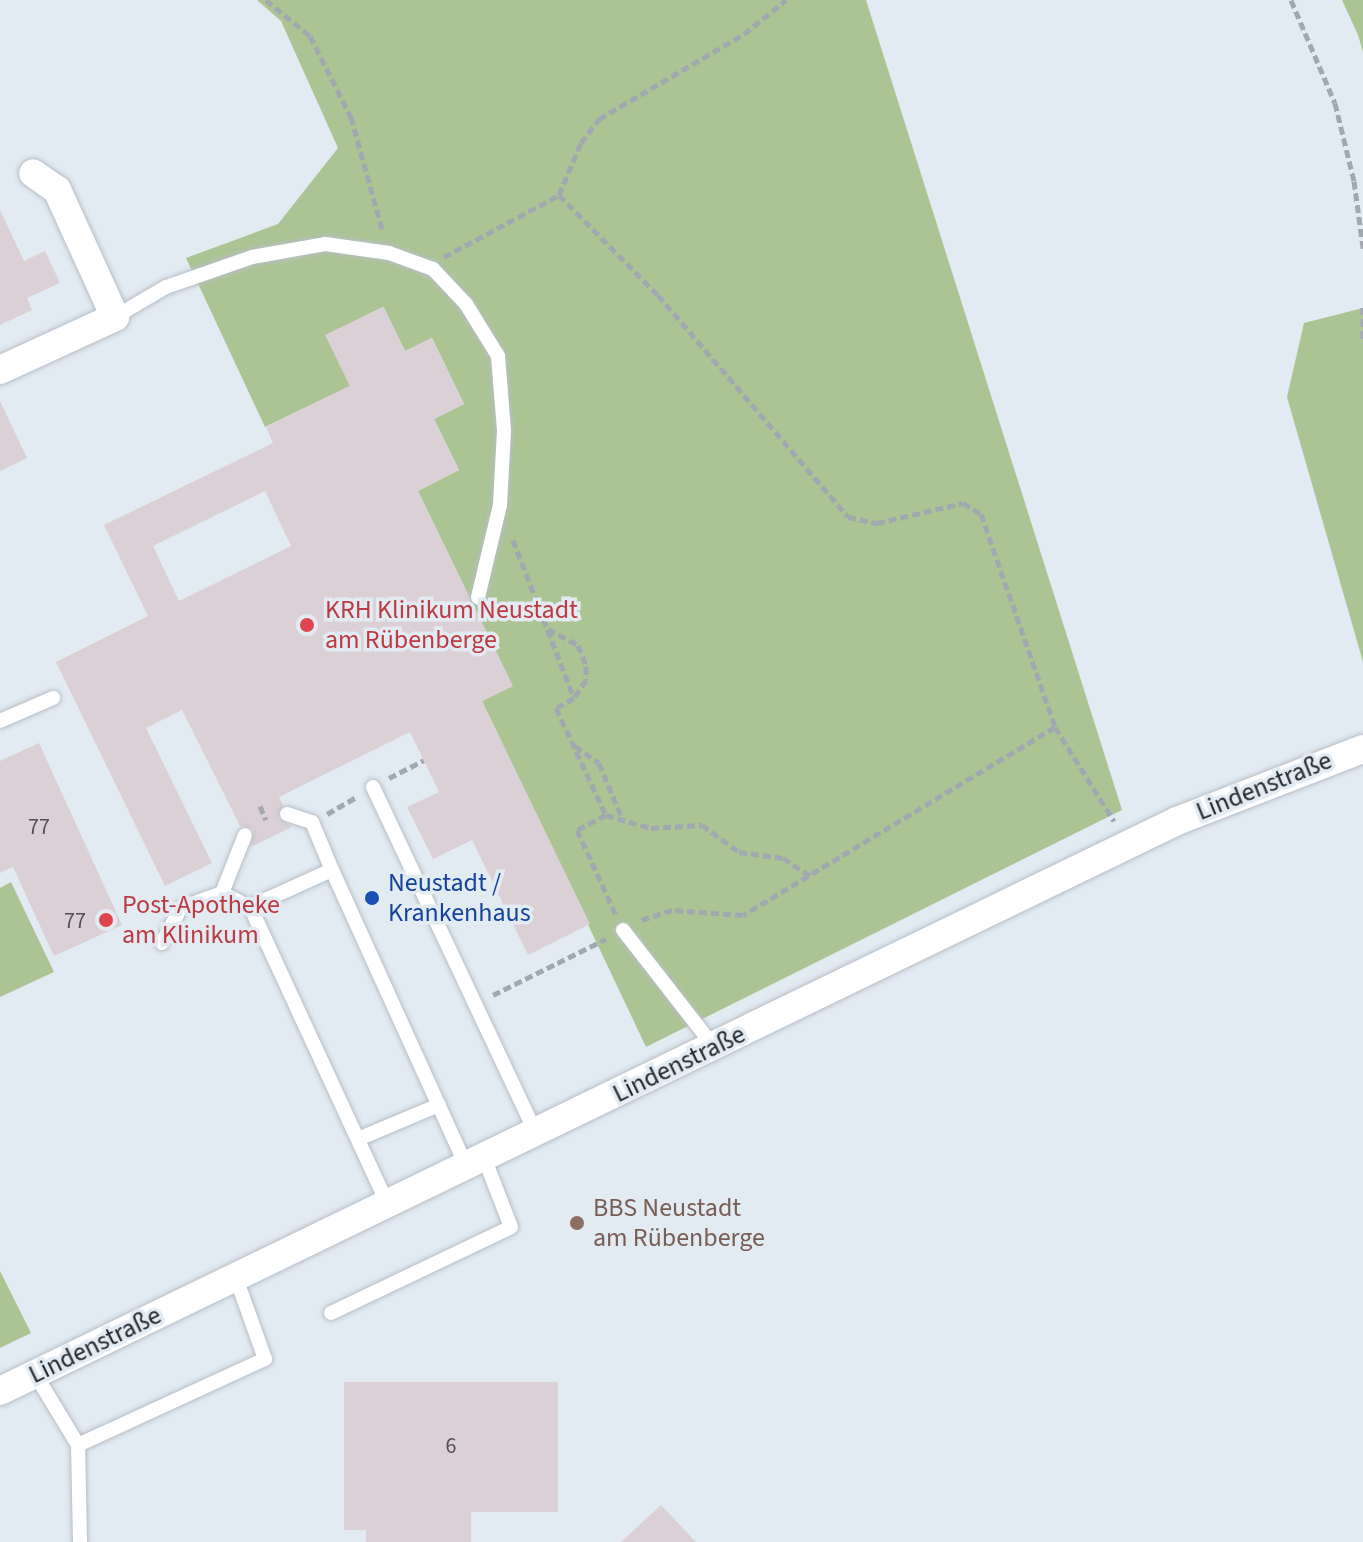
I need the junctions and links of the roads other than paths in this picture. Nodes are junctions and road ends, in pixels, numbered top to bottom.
1 (33, 173) dead end
2 (115, 317) junction
3 (0, 370) edge
4 (478, 597) dead end
5 (53, 698) dead end
6 (0, 721) edge
7 (1363, 749) edge
8 (373, 787) dead end
9 (287, 814) dead end
10 (245, 835) dead end
11 (332, 870) junction
12 (222, 893) junction
13 (250, 907) junction
14 (623, 930) road end
15 (162, 943) dead end
16 (714, 1047) junction
17 (439, 1105) junction
18 (536, 1135) junction
19 (358, 1139) junction
20 (476, 1164) junction
21 (388, 1205) junction
22 (236, 1278) junction
23 (331, 1313) dead end
24 (35, 1374) junction
25 (0, 1391) edge
26 (78, 1445) junction
27 (80, 1542) edge

1 - 2 street
2 - 3 street
2 - 4 lane
5 - 6 lane
7 - 16 street, Lindenstraße
8 - 18 lane
9 - 11 lane
10 - 12 lane
11 - 13 lane
11 - 17 lane
12 - 13 lane
12 - 15 lane
13 - 19 lane
14 - 16 lane
16 - 18 street, Lindenstraße
17 - 19 lane
17 - 20 lane
18 - 20 street, Lindenstraße
19 - 21 lane
20 - 21 street, Lindenstraße
20 - 23 lane
21 - 22 street, Lindenstraße
22 - 24 street, Lindenstraße
22 - 26 lane
24 - 25 street, Lindenstraße
24 - 26 lane
26 - 27 lane

